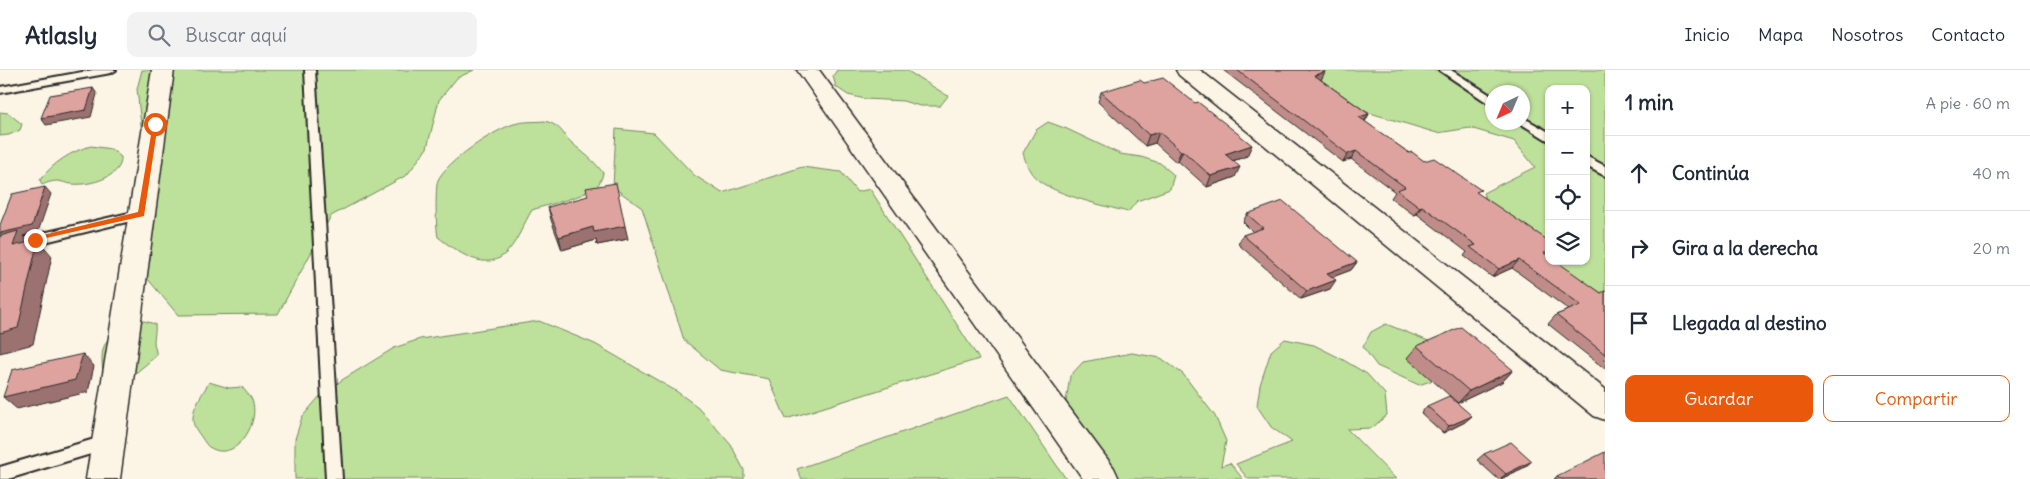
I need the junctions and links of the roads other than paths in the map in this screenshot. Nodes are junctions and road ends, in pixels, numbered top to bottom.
1 (111, 70) edge
2 (163, 70) edge
3 (310, 70) edge
4 (808, 70) edge
5 (1187, 70) edge
6 (1444, 70) edge
7 (0, 90) edge
8 (1485, 96) edge
9 (1530, 125) edge
10 (1545, 134) edge
11 (1590, 163) edge
12 (1605, 172) edge
13 (142, 214) junction
14 (0, 248) edge
15 (1605, 407) edge
16 (108, 442) junction
17 (0, 474) edge
18 (103, 479) edge
19 (334, 479) edge
20 (1102, 479) edge

1 - 7 lane
2 - 13 street
3 - 19 lane
4 - 20 street
5 - 15 street
6 - 8 lane
9 - 10 lane
11 - 12 lane
13 - 14 lane
13 - 16 street
16 - 17 lane
16 - 18 street

